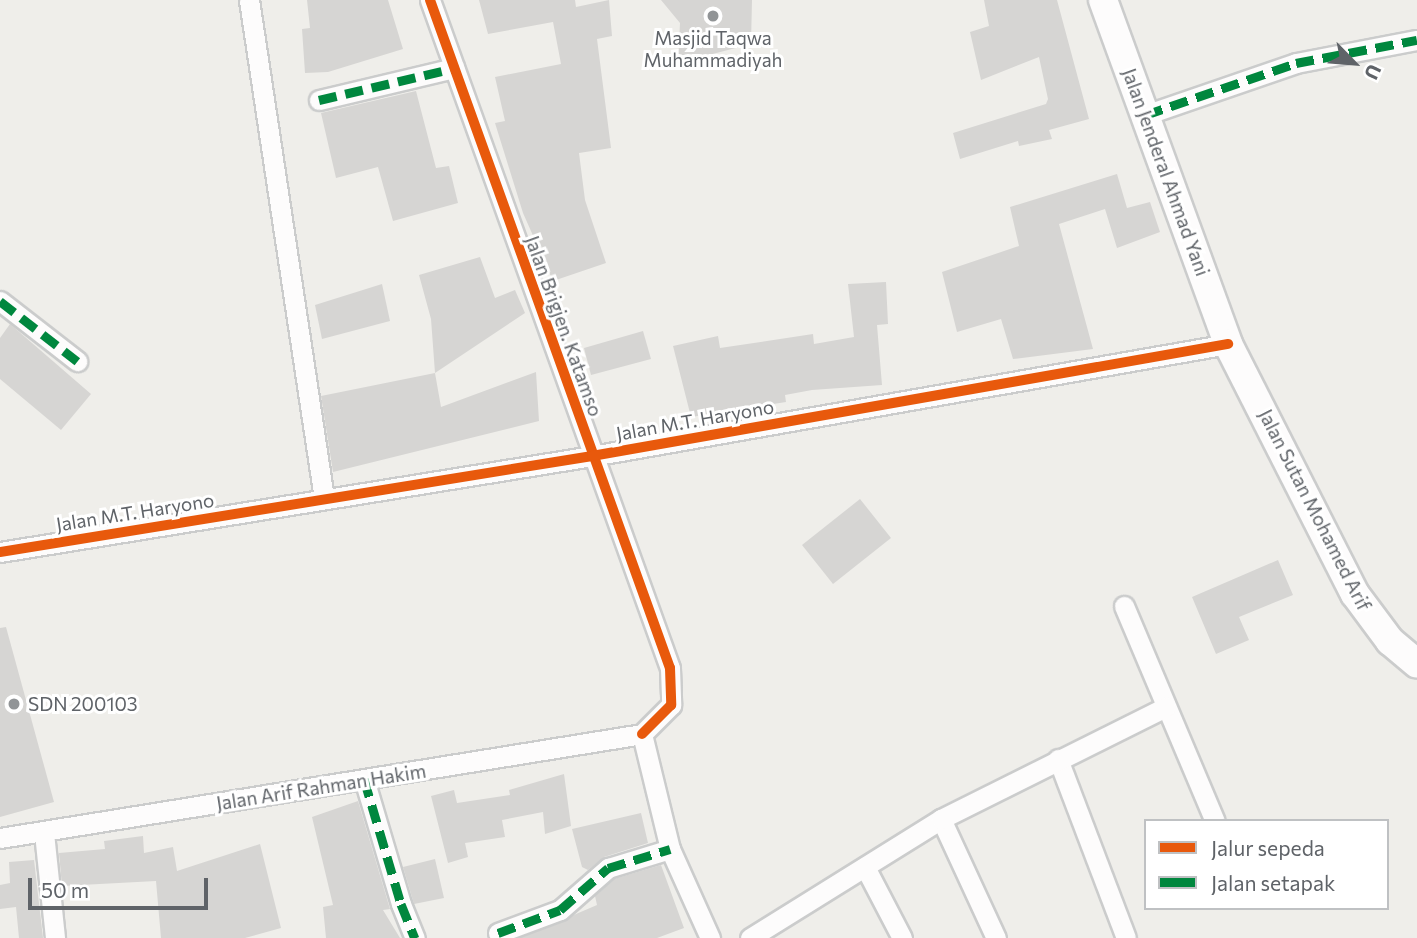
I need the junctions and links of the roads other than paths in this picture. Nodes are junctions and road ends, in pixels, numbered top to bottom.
1 (249, 0) edge
2 (430, 0) edge
3 (1103, 0) edge
4 (1417, 40) edge
5 (454, 68) junction
6 (319, 100) dead end
7 (1145, 115) junction
8 (0, 301) edge
9 (1228, 344) junction
10 (77, 361) dead end
11 (592, 456) junction
12 (324, 498) junction
13 (0, 552) edge
14 (1124, 606) dead end
15 (1417, 664) edge
16 (1166, 707) junction
17 (642, 734) junction
18 (1058, 759) junction
19 (364, 779) junction
20 (941, 819) junction
21 (1214, 819) edge
22 (44, 833) junction
23 (0, 838) edge
24 (670, 849) junction
25 (865, 867) junction
26 (498, 933) dead end
27 (55, 938) edge
28 (415, 938) edge
29 (710, 938) edge
30 (750, 938) edge
31 (902, 938) edge
32 (996, 938) edge
33 (1126, 938) edge

1 - 12 street
2 - 5 street, Jalan Brigjen. Katamso
3 - 7 street, Jalan Jenderal Ahmad Yani
4 - 7 street
5 - 6 street
5 - 11 street, Jalan Brigjen. Katamso
7 - 9 street, Jalan Jenderal Ahmad Yani
8 - 10 street
9 - 11 street, Jalan M.T. Haryono
9 - 15 street, Jalan Sutan Mohamed Arif
11 - 12 street, Jalan M.T. Haryono
11 - 17 street, Jalan Brigjen. Katamso
12 - 13 street, Jalan M.T. Haryono
14 - 16 street
16 - 18 street
16 - 21 street
17 - 19 street, Jalan Arif Rahman Hakim
17 - 24 street
18 - 20 street
18 - 33 street
19 - 22 street, Jalan Arif Rahman Hakim
19 - 28 street
20 - 25 street
20 - 32 street
22 - 23 street, Jalan Arif Rahman Hakim
22 - 27 street
24 - 26 street
24 - 29 street
25 - 30 street
25 - 31 street

